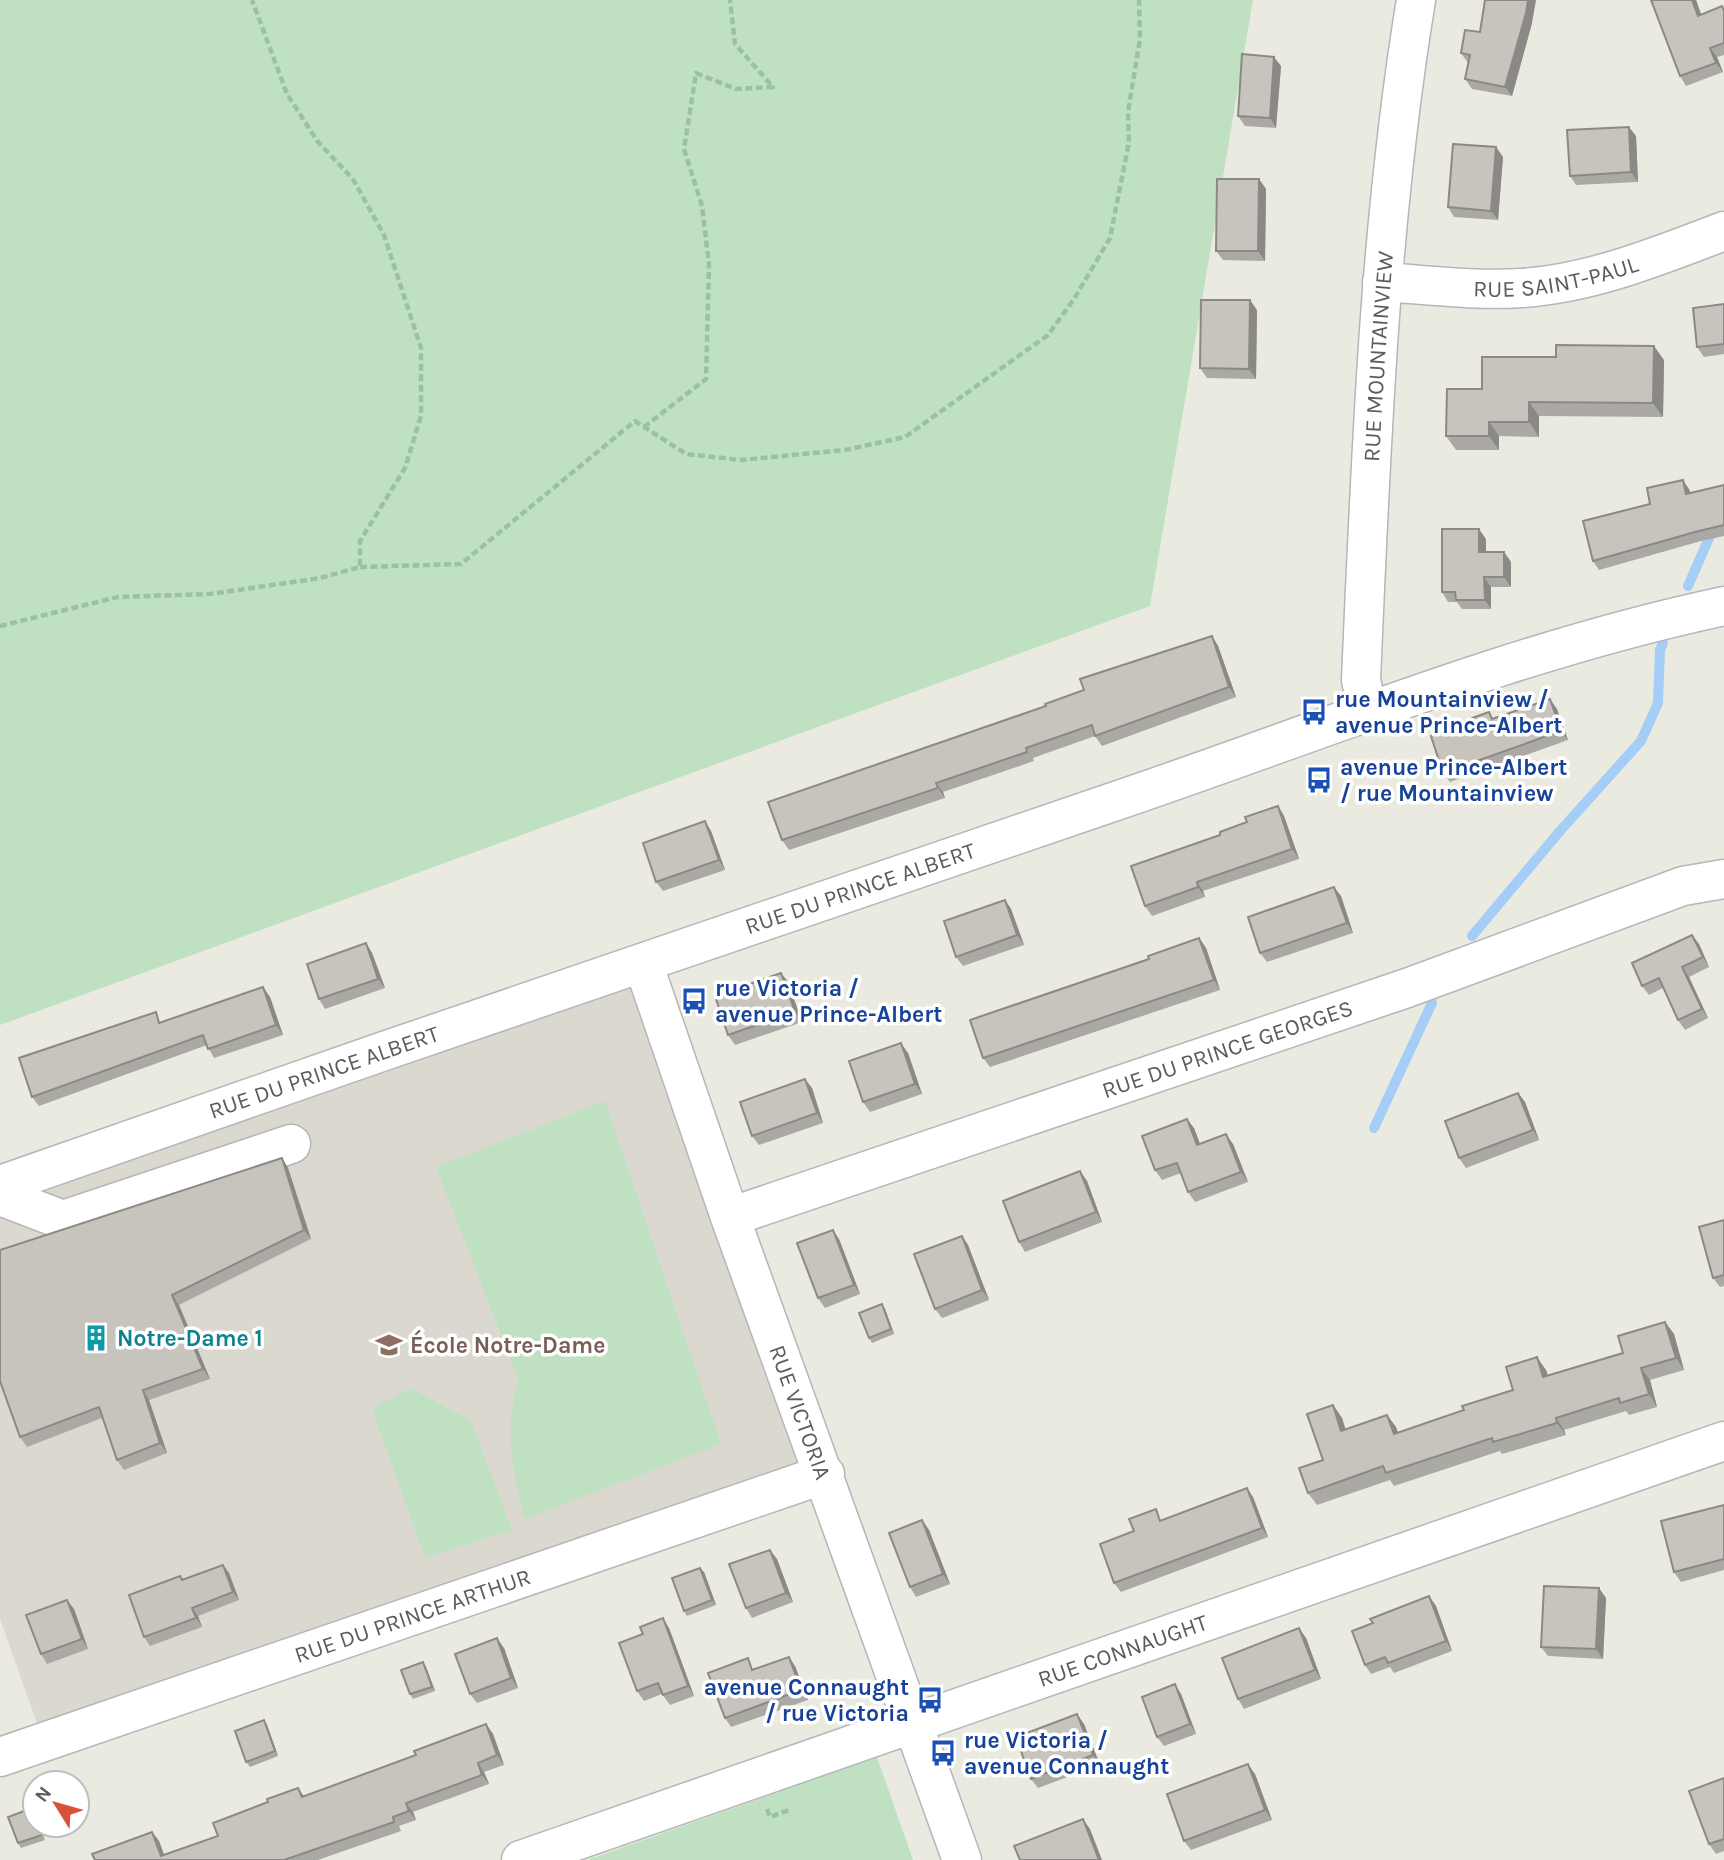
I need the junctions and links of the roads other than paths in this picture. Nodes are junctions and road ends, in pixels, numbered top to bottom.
1 (1416, 0) edge
2 (1724, 231) edge
3 (1382, 282) junction
4 (1724, 606) edge
5 (1368, 712) junction
6 (1724, 879) edge
7 (643, 963) junction
8 (291, 1144) dead end
9 (0, 1185) edge
10 (0, 1196) edge
11 (730, 1217) junction
12 (1724, 1441) edge
13 (825, 1474) junction
14 (914, 1725) junction
15 (0, 1757) edge
16 (521, 1860) edge
17 (962, 1860) edge

1 - 3 street, RUE MOUNTAINVIEW
2 - 3 street, RUE SAINT-PAUL
3 - 5 street, RUE MOUNTAINVIEW
4 - 5 street, RUE DU PRINCE ALBERT
5 - 7 street, RUE DU PRINCE ALBERT
6 - 11 street, RUE DU PRINCE GEORGES
7 - 9 street, RUE DU PRINCE ALBERT
7 - 11 street, RUE VICTORIA
8 - 10 street
11 - 13 street, RUE VICTORIA
12 - 14 street, RUE CONNAUGHT
13 - 14 street, RUE VICTORIA
13 - 15 street, RUE DU PRINCE ARTHUR
14 - 16 street, RUE CONNAUGHT
14 - 17 street, RUE VICTORIA

